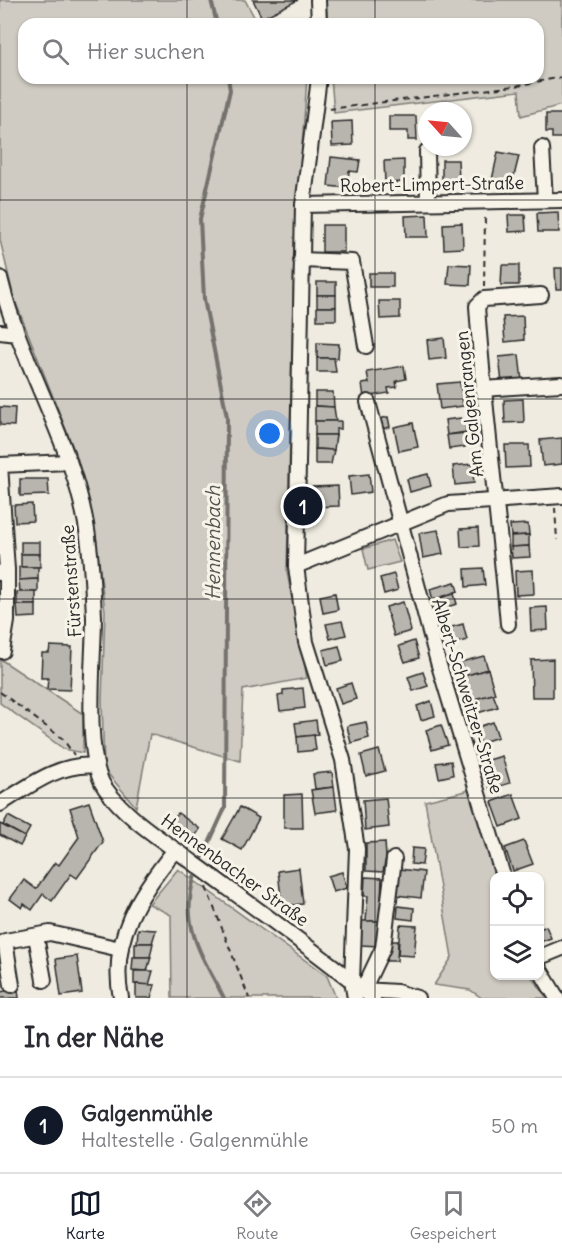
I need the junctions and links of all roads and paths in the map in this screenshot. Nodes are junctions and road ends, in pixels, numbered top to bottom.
1 (318, 0) edge
2 (319, 18) edge
3 (562, 77) edge
4 (544, 80) edge
5 (318, 84) edge
6 (525, 84) edge
7 (314, 110) junction
8 (542, 148) dead end
9 (427, 156) edge
10 (545, 200) junction
11 (562, 200) edge
12 (485, 201) junction
13 (428, 202) junction
14 (303, 205) junction
15 (301, 260) junction
16 (0, 278) edge
17 (541, 295) dead end
18 (480, 302) junction
19 (0, 332) edge
20 (17, 334) junction
21 (366, 346) dead end
22 (561, 384) edge
23 (483, 390) junction
24 (368, 402) dead end
25 (69, 462) junction
26 (0, 465) edge
27 (558, 496) edge
28 (497, 499) junction
29 (399, 525) junction
30 (557, 540) dead end
31 (296, 566) junction
32 (3, 572) edge
33 (508, 624) dead end
34 (2, 651) dead end
35 (0, 692) edge
36 (80, 764) junction
37 (96, 766) junction
38 (0, 804) edge
39 (176, 850) junction
40 (394, 859) dead end
41 (203, 870) junction
42 (502, 872) edge
43 (36, 936) junction
44 (562, 948) edge
45 (120, 949) junction
46 (544, 955) edge
47 (544, 977) edge
48 (44, 980) dead end
49 (12, 985) dead end
50 (361, 992) edge
51 (121, 998) edge
52 (249, 998) edge
53 (417, 998) edge
54 (557, 998) edge

1 - 2 street
3 - 4 path
5 - 7 street
6 - 7 path
7 - 14 street
8 - 10 street
9 - 13 street
10 - 11 street, Robert-Limpert-Straße
10 - 12 street, Robert-Limpert-Straße
12 - 13 street, Robert-Limpert-Straße
12 - 18 path
13 - 14 street, Robert-Limpert-Straße
14 - 15 street
15 - 21 street
15 - 31 street
16 - 20 street, Fürstenstraße
17 - 18 street
18 - 23 street, Am Galgenrangen
19 - 20 street
20 - 25 street, Fürstenstraße
22 - 23 street
23 - 28 street, Am Galgenrangen
24 - 29 street, Albert-Schweitzer-Straße
25 - 26 street
25 - 37 street, Fürstenstraße
26 - 32 street
27 - 28 street
27 - 30 path
28 - 29 street
28 - 33 street, Am Galgenrangen
29 - 31 street
29 - 42 street, Albert-Schweitzer-Straße
31 - 50 street
32 - 34 street
35 - 36 path
36 - 37 street
36 - 38 street
37 - 39 street, Hennenbacher Straße
39 - 41 street, Hennenbacher Straße
39 - 45 street
40 - 50 street
41 - 50 street, Hennenbacher Straße
41 - 52 path
43 - 45 street
43 - 48 street
43 - 49 street
44 - 46 street
45 - 51 street
47 - 54 street
50 - 53 street

